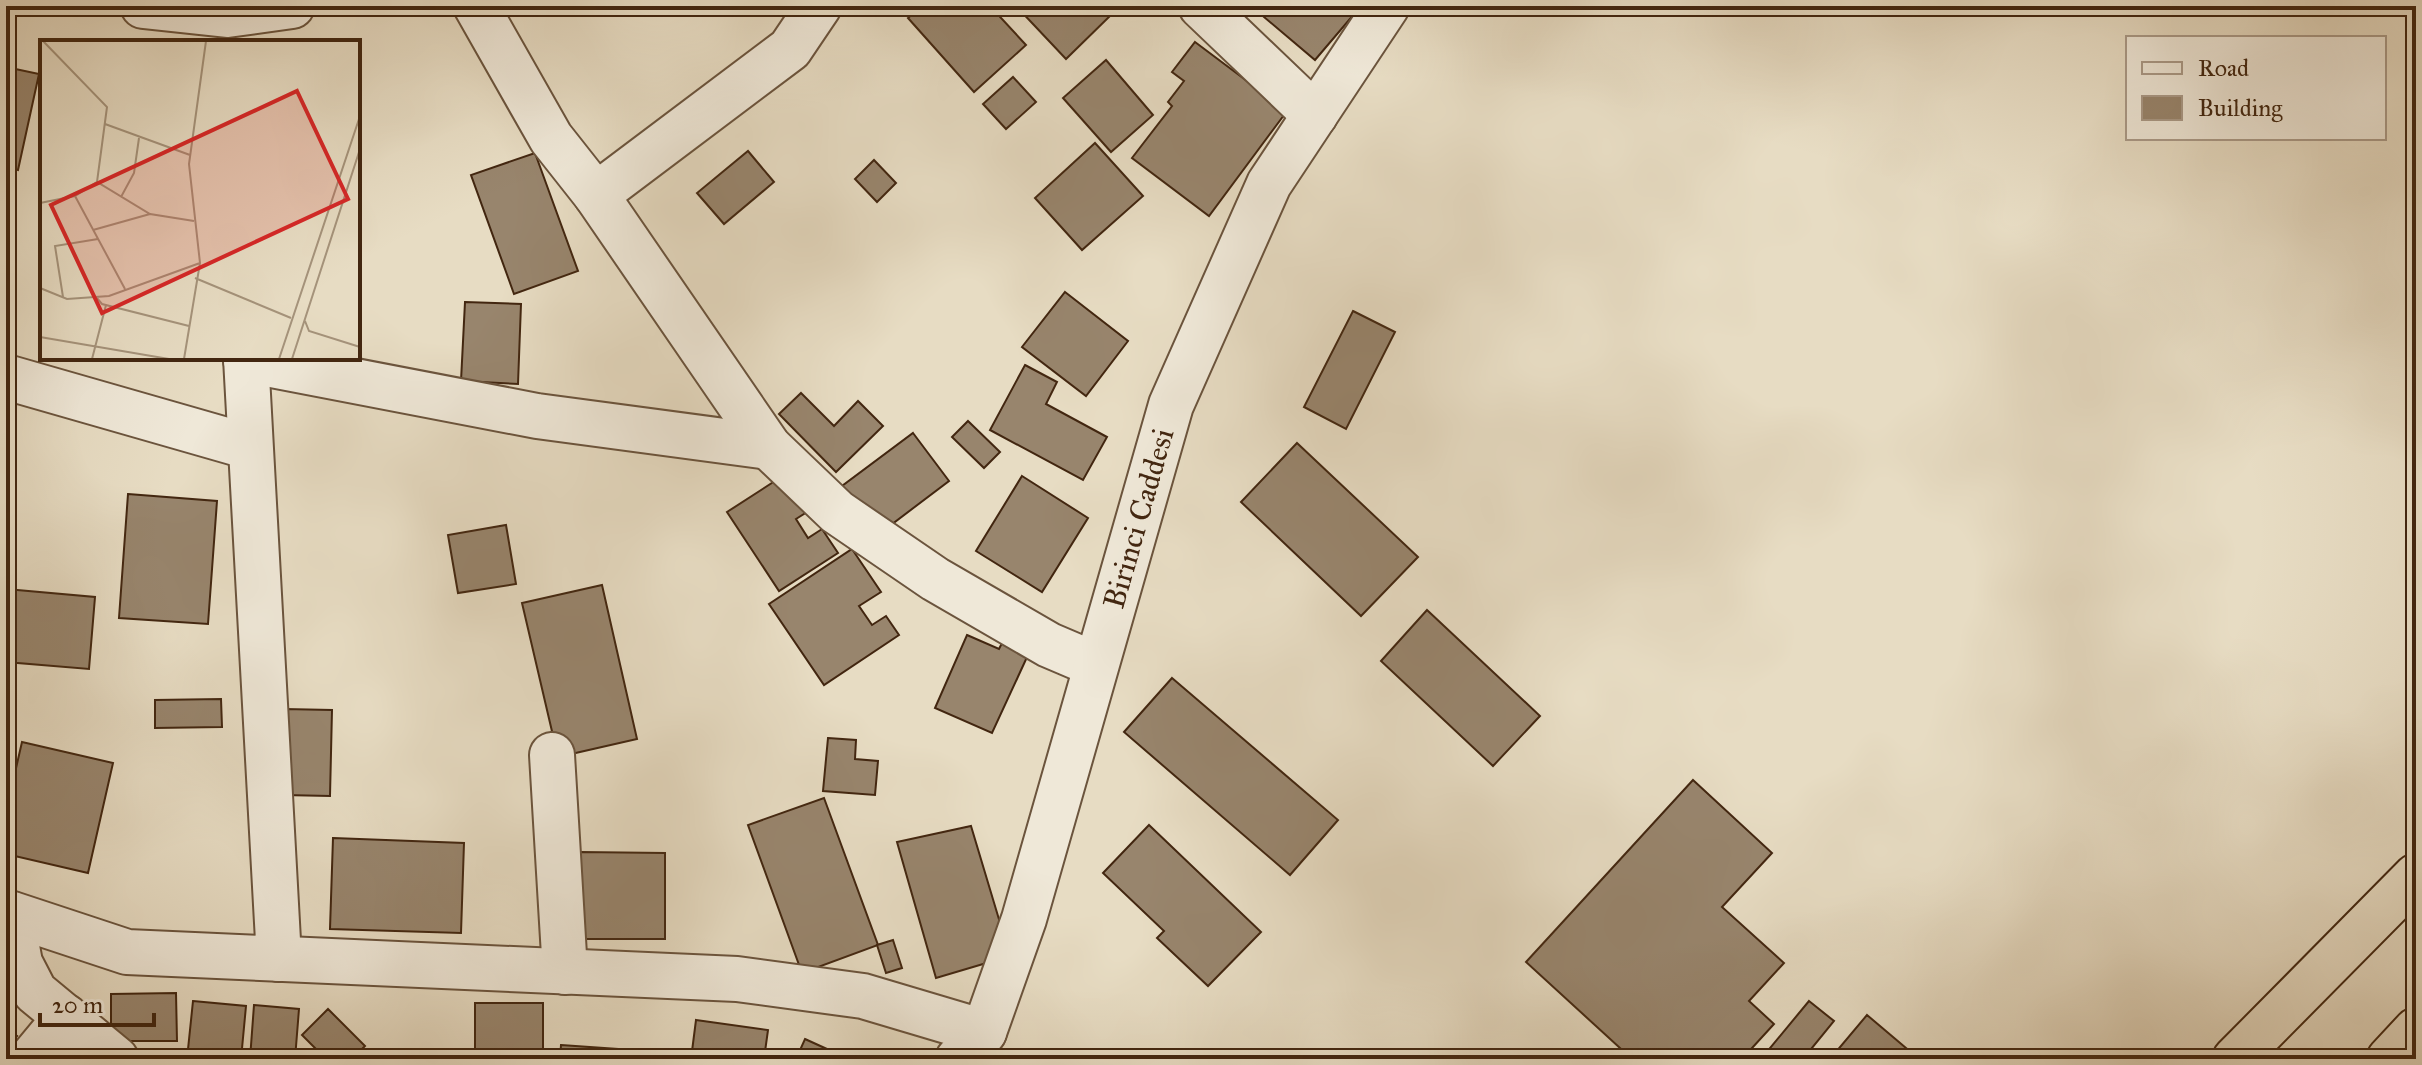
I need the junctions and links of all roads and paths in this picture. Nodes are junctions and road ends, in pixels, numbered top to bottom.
1 (143, 6) edge
2 (292, 6) edge
3 (476, 6) edge
4 (819, 6) edge
5 (1201, 6) edge
6 (1387, 6) edge
7 (228, 28) edge
8 (1315, 115) junction
9 (596, 195) junction
10 (246, 360) edge
11 (251, 360) edge
12 (6, 377) edge
13 (250, 447) junction
14 (769, 447) junction
15 (1096, 665) junction
16 (552, 755) dead end
17 (2416, 876) edge
18 (9, 913) edge
19 (279, 959) junction
20 (565, 972) junction
21 (66, 1017) junction
22 (2416, 1030) edge
23 (971, 1045) edge
24 (31, 1059) edge
25 (116, 1059) edge
26 (2235, 1059) edge
27 (2389, 1059) edge

1 - 7 street
2 - 7 street
3 - 9 street
4 - 9 street
5 - 8 street
6 - 8 street, Birinci Caddesi
8 - 15 street, Birinci Caddesi
9 - 14 street
10 - 13 street
11 - 14 street
12 - 13 street
13 - 19 street
14 - 15 street
15 - 23 street, Birinci Caddesi
16 - 20 street
17 - 26 highway
18 - 19 street
18 - 21 street
19 - 20 street
20 - 23 street
21 - 24 street
21 - 25 street
22 - 27 highway

